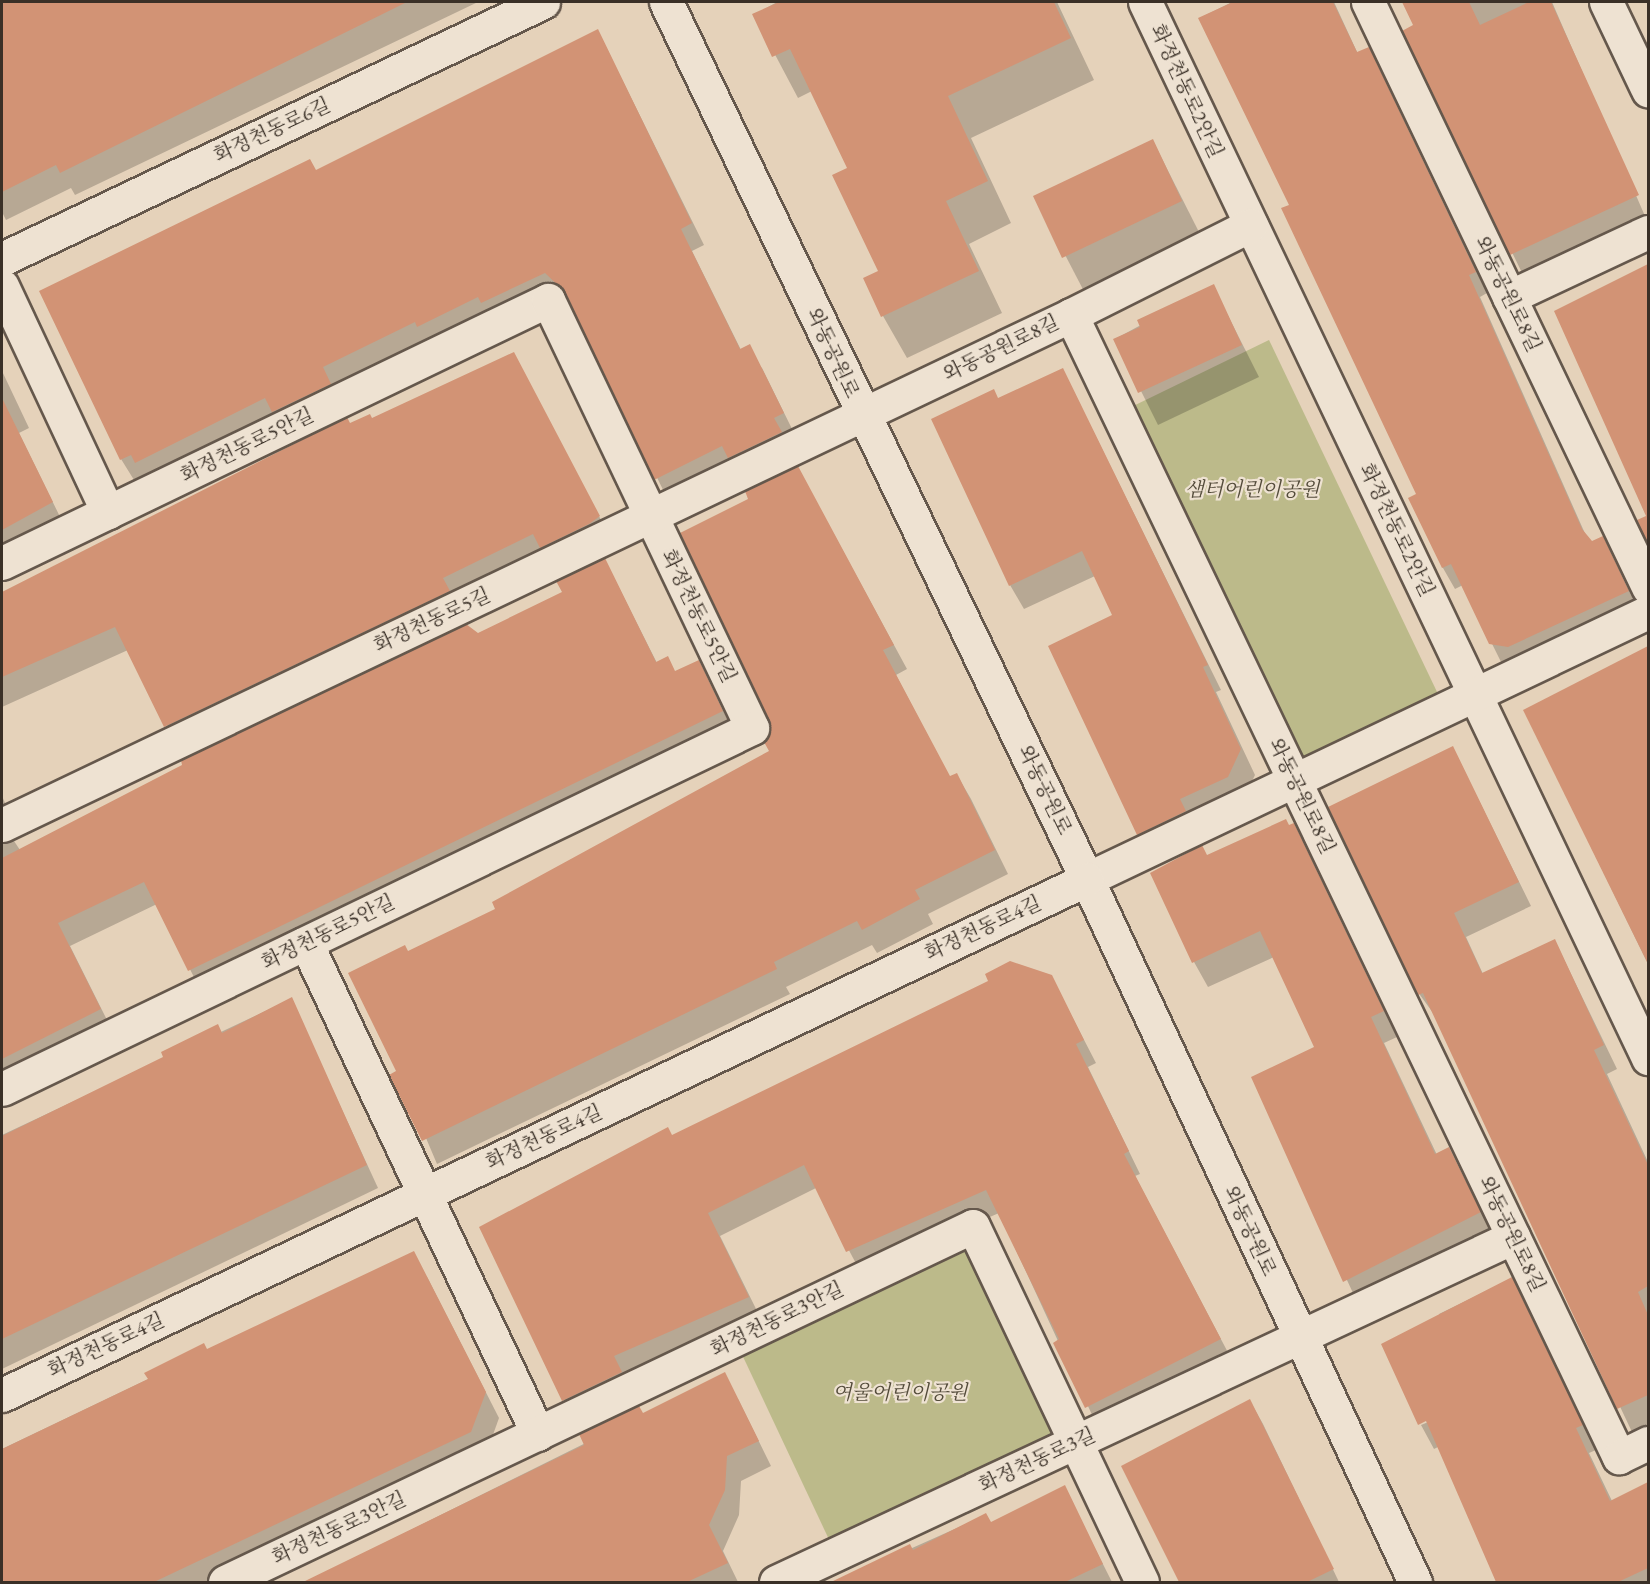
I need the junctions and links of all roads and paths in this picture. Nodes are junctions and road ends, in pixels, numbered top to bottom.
1 (543, 2) edge
2 (666, 2) edge
3 (1368, 2) edge
4 (1606, 2) edge
5 (1153, 4) edge
6 (1648, 90) edge
7 (1251, 225) junction
8 (1648, 232) edge
9 (2, 259) edge
10 (2, 286) edge
11 (1509, 297) junction
12 (1071, 315) junction
13 (862, 415) junction
14 (108, 512) junction
15 (651, 515) junction
16 (2, 563) edge
17 (1648, 587) edge
18 (1648, 612) edge
19 (1475, 695) junction
20 (1294, 780) junction
21 (2, 825) edge
22 (1088, 879) junction
23 (306, 943) junction
24 (1648, 1058) edge
25 (2, 1089) edge
26 (424, 1194) junction
27 (1513, 1237) junction
28 (1299, 1338) junction
29 (2, 1395) edge
30 (537, 1434) junction
31 (1075, 1442) junction
32 (1648, 1443) edge
33 (225, 1582) edge
34 (776, 1582) edge
35 (1142, 1582) edge
36 (1415, 1582) edge

1 - 9 street, 화정천동로6길
2 - 13 street, 와동공원로
3 - 11 street, 와동공원로8길
4 - 6 street
5 - 7 street, 화정천동로2안길
7 - 12 street
7 - 19 street, 화정천동로2안길
8 - 11 street
10 - 14 street
11 - 17 street, 와동공원로8길
12 - 13 street, 와동공원로8길
12 - 20 street, 와동공원로8길
13 - 15 street, 화정천동로5길
13 - 22 street, 와동공원로
14 - 15 street, 화정천동로5안길
14 - 16 street, 화정천동로5안길
15 - 21 street, 화정천동로5길
15 - 23 street, 화정천동로5안길
18 - 19 street, 화정천동로4길
19 - 20 street, 화정천동로4길
19 - 24 street, 화정천동로2안길
20 - 22 street, 화정천동로4길
20 - 27 street, 와동공원로8길
22 - 26 street, 화정천동로4길
22 - 28 street, 와동공원로
23 - 25 street, 화정천동로5안길
23 - 26 street
26 - 29 street, 화정천동로4길
26 - 30 street
27 - 28 street, 화정천동로3길
27 - 32 street, 와동공원로8길
28 - 31 street, 화정천동로3길
28 - 36 street, 와동공원로
30 - 31 street, 화정천동로3안길
30 - 33 street, 화정천동로3안길
31 - 34 street, 화정천동로3길
31 - 35 street, 화정천동로3안길

